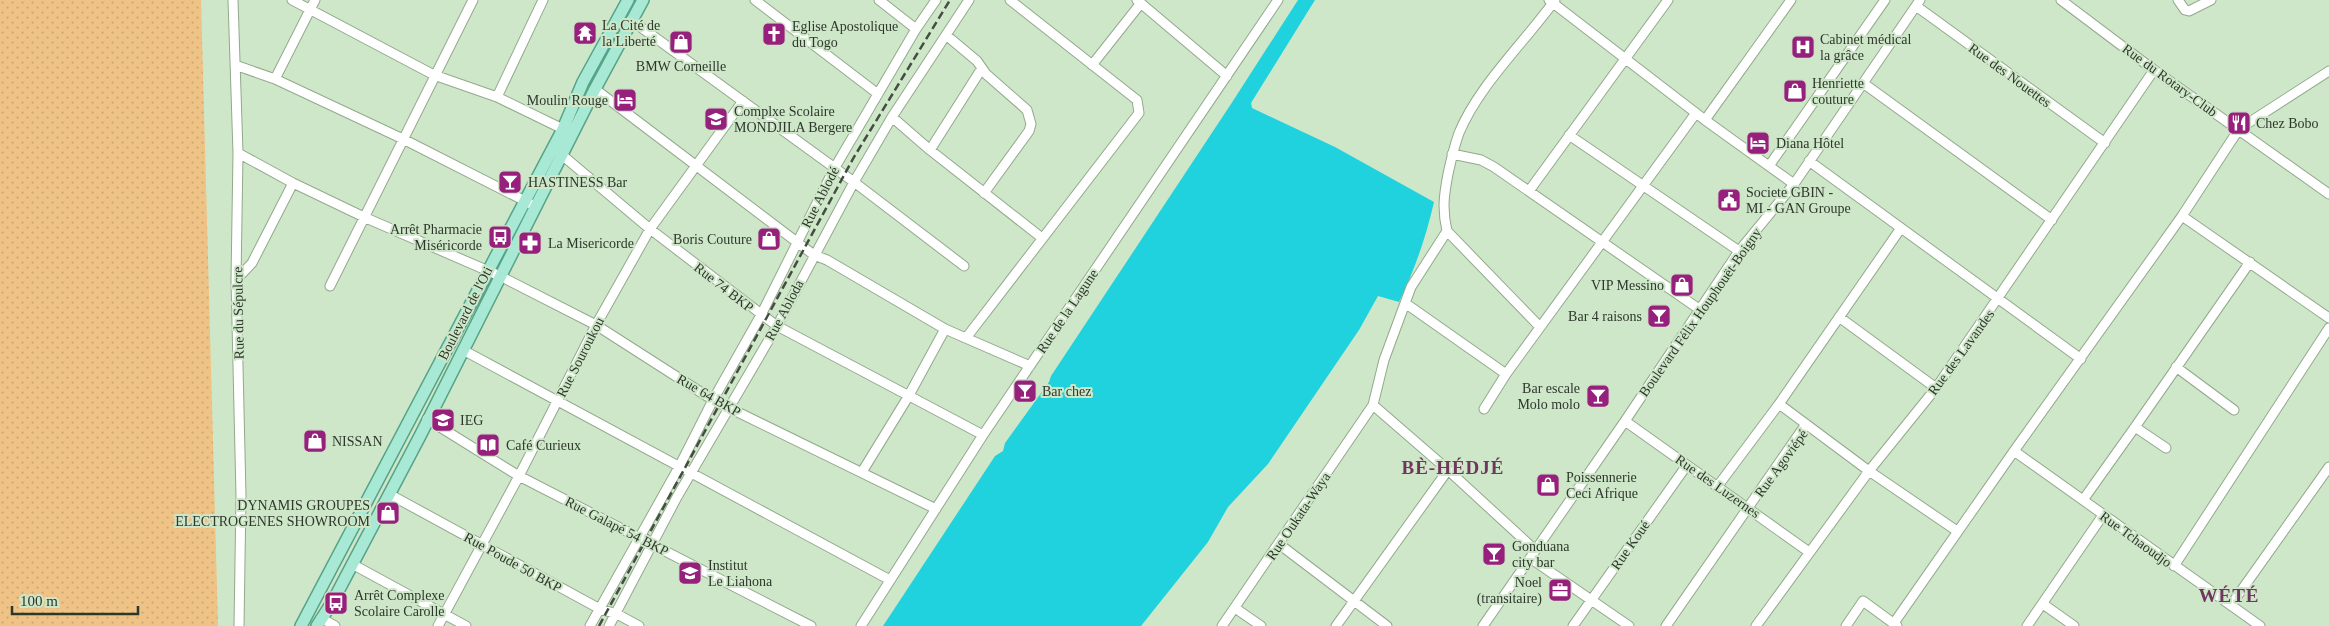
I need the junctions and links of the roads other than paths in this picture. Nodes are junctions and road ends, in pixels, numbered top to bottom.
1 (233, 0) edge
2 (292, 0) edge
3 (315, 0) edge
4 (473, 0) edge
5 (543, 0) edge
6 (628, 0) edge
7 (643, 0) edge
8 (755, 0) edge
9 (879, 0) edge
10 (936, 0) edge
11 (969, 0) edge
12 (1010, 0) edge
13 (1668, 0) edge
14 (1791, 0) edge
15 (1885, 0) edge
16 (2061, 0) edge
17 (2178, 0) edge
18 (2210, 0) edge
19 (1139, 1) edge
20 (1275, 1) edge
21 (1552, 1) edge
22 (1918, 3) edge
23 (311, 10) junction
24 (631, 20) junction
25 (916, 29) junction
26 (946, 35) junction
27 (1627, 58) junction
28 (235, 65) junction
29 (1092, 65) junction
30 (982, 68) junction
31 (2154, 70) junction
32 (2329, 71) edge
33 (434, 75) junction
34 (1228, 76) junction
35 (275, 79) junction
36 (1863, 83) junction
37 (595, 89) junction
38 (878, 94) junction
39 (496, 97) junction
40 (743, 101) junction
41 (1696, 113) junction
42 (892, 117) junction
43 (1705, 120) junction
44 (2239, 129) junction
45 (568, 132) junction
46 (1569, 135) junction
47 (403, 139) junction
48 (2105, 143) junction
49 (930, 150) junction
50 (238, 153) junction
51 (1452, 154) junction
52 (562, 156) junction
53 (1810, 161) junction
54 (696, 165) junction
55 (1769, 166) junction
56 (834, 169) junction
57 (854, 182) junction
58 (293, 183) junction
59 (1794, 184) junction
60 (1642, 186) junction
61 (1529, 191) junction
62 (984, 193) junction
63 (2329, 194) edge
64 (525, 201) junction
65 (535, 207) junction
66 (2182, 216) junction
67 (366, 218) junction
68 (2052, 220) junction
69 (1901, 228) junction
70 (650, 229) junction
71 (1447, 231) junction
72 (1042, 238) junction
73 (797, 243) junction
74 (1602, 243) junction
75 (1739, 251) junction
76 (814, 255) junction
77 (2250, 262) junction
78 (964, 266) dead end
79 (488, 270) junction
80 (500, 276) junction
81 (236, 280) junction
82 (330, 286) dead end
83 (1998, 300) junction
84 (1405, 303) junction
85 (1699, 309) junction
86 (761, 315) junction
87 (1839, 317) junction
88 (2329, 318) edge
89 (596, 325) junction
90 (777, 326) junction
91 (1540, 327) junction
92 (945, 328) junction
93 (2329, 328) edge
94 (966, 338) junction
95 (463, 350) junction
96 (2080, 358) junction
97 (1030, 366) junction
98 (2176, 367) junction
99 (1506, 374) junction
100 (1936, 388) junction
101 (908, 397) junction
102 (558, 400) junction
103 (713, 400) junction
104 (1779, 404) junction
105 (1373, 405) junction
106 (729, 408) junction
107 (1484, 408) dead end
108 (2234, 410) dead end
109 (427, 420) junction
110 (1625, 421) junction
111 (1806, 424) junction
112 (2135, 427) junction
113 (983, 435) junction
114 (2166, 448) dead end
115 (2014, 451) junction
116 (1687, 465) junction
117 (680, 467) junction
118 (2329, 467) edge
119 (1448, 470) junction
120 (1869, 471) junction
121 (862, 472) junction
122 (690, 473) junction
123 (519, 476) junction
124 (1717, 486) junction
125 (389, 494) junction
126 (2083, 500) junction
127 (1749, 508) junction
128 (936, 509) junction
129 (2103, 515) junction
130 (1957, 531) junction
131 (639, 538) junction
132 (652, 544) junction
133 (1279, 544) junction
134 (481, 545) junction
135 (1810, 552) junction
136 (1532, 554) junction
137 (352, 564) junction
138 (2174, 566) junction
139 (890, 580) junction
140 (1591, 600) junction
141 (1354, 601) junction
142 (2043, 604) junction
143 (2230, 605) junction
144 (1235, 608) junction
145 (600, 609) junction
146 (617, 614) junction
147 (444, 615) junction
148 (319, 622) edge
149 (1896, 625) edge
150 (239, 626) edge
151 (301, 626) edge
152 (335, 626) edge
153 (438, 626) edge
154 (466, 626) edge
155 (590, 626) edge
156 (609, 626) edge
157 (639, 626) edge
158 (811, 626) edge
159 (861, 626) edge
160 (1222, 626) edge
161 (1261, 626) edge
162 (1336, 626) edge
163 (1387, 626) edge
164 (1483, 626) edge
165 (1573, 626) edge
166 (1629, 626) edge
167 (1666, 626) edge
168 (1756, 626) edge
169 (1846, 626) edge
170 (2027, 626) edge
171 (2074, 626) edge
172 (2260, 626) edge

1 - 28 street, Rue du Sépulcre
2 - 23 street
3 - 23 street
4 - 33 street
5 - 39 street
6 - 45 main road, Boulevard de l'Oti
7 - 24 main road, Boulevard de l'Oti
8 - 38 street
9 - 25 street
10 - 25 street, Rue Ablodé
11 - 26 street, Rue Abloda
12 - 29 street
13 - 27 street
14 - 43 street
15 - 55 street
16 - 31 street, Rue du Rotary-Club
17 - 18 street
19 - 29 street
19 - 34 street
20 - 34 street, Rue de la Lagune
21 - 27 street
21 - 51 street
22 - 36 street, Boulevard Félix Houphouët-Boigny
22 - 48 street, Rue des Nouettes
23 - 33 street
23 - 35 street
24 - 37 main road, Boulevard de l'Oti
24 - 40 street
25 - 38 street, Rue Ablodé
26 - 30 street
26 - 42 street, Rue Abloda
27 - 41 street
27 - 46 street
28 - 35 street
28 - 50 street, Rue du Sépulcre
29 - 72 street
30 - 49 street
30 - 62 street
31 - 44 street, Rue du Rotary-Club
31 - 48 street, Rue des Lavandes
32 - 44 street
33 - 39 street
33 - 47 street
34 - 97 street, Rue de la Lagune
35 - 47 street
36 - 53 street, Boulevard Félix Houphouët-Boigny
36 - 68 street
37 - 45 main road, Boulevard de l'Oti
37 - 54 street
38 - 56 street, Rue Ablodé
39 - 45 street
40 - 54 street, Rue Souroukou
40 - 56 street
41 - 43 street
41 - 60 street
42 - 49 street
42 - 57 street, Rue Abloda
43 - 55 street
44 - 63 street, Rue du Rotary-Club
44 - 66 street
45 - 52 main road, Boulevard de l'Oti
45 - 64 main road, Boulevard de l'Oti
46 - 60 street
46 - 61 street
47 - 64 street
47 - 67 street
48 - 68 street, Rue des Lavandes
49 - 62 street
50 - 58 street, Rue 64 BKP
50 - 81 street, Rue du Sépulcre
51 - 61 street
51 - 71 street
52 - 65 main road, Boulevard de l'Oti
52 - 70 street, Rue 74 BKP
53 - 59 street, Boulevard Félix Houphouët-Boigny
53 - 69 street
54 - 70 street, Rue Souroukou
54 - 73 street
55 - 59 street
56 - 57 street
56 - 73 street, Rue Ablodé
57 - 76 street, Rue Abloda
57 - 78 street
58 - 67 street, Rue 64 BKP
58 - 81 street
59 - 75 street, Boulevard Félix Houphouët-Boigny
60 - 74 street
60 - 75 street
61 - 74 street
62 - 72 street
64 - 65 street
64 - 79 main road, Boulevard de l'Oti
65 - 80 main road, Boulevard de l'Oti
66 - 77 street
66 - 96 street
67 - 79 street, Rue 64 BKP
67 - 82 street
68 - 83 street, Rue des Lavandes
69 - 83 street
69 - 87 street
70 - 86 street, Rue 74 BKP
70 - 89 street, Rue Souroukou
71 - 84 street
71 - 91 street
72 - 94 street
73 - 76 street
73 - 86 street, Rue Ablodé
74 - 85 street
74 - 91 street
75 - 85 street, Boulevard Félix Houphouët-Boigny
76 - 90 street, Rue Abloda
76 - 92 street
77 - 88 street
77 - 98 street
79 - 80 street, Rue 64 BKP
79 - 151 main road, Boulevard de l'Oti
80 - 89 street, Rue 64 BKP
80 - 95 main road, Boulevard de l'Oti
81 - 150 street, Rue du Sépulcre
83 - 96 street
83 - 100 street, Rue des Lavandes
84 - 99 street
84 - 105 street
85 - 110 street, Boulevard Félix Houphouët-Boigny
86 - 90 street, Rue 74 BKP
86 - 103 street, Rue Ablodé
87 - 100 street
87 - 104 street
89 - 102 street, Rue Souroukou
89 - 103 street, Rue 64 BKP
90 - 101 street, Rue 74 BKP
90 - 106 street, Rue Abloda
91 - 99 street
92 - 94 street
92 - 101 street
93 - 138 street
94 - 97 street
95 - 102 street
95 - 109 main road, Boulevard de l'Oti
96 - 115 street
97 - 113 street, Rue de la Lagune
98 - 108 street
98 - 112 street
99 - 107 street
100 - 120 street, Rue des Lavandes
101 - 113 street, Rue 74 BKP
101 - 121 street
102 - 117 street
102 - 123 street, Rue Souroukou
103 - 106 street, Rue 64 BKP
103 - 117 street, Rue Ablodé
104 - 111 street
104 - 124 street
105 - 119 street
105 - 133 street, Rue Oukata-Waya
106 - 121 street, Rue 64 BKP
106 - 122 street, Rue Abloda
109 - 123 street, Rue Galapé 54 BKP
109 - 125 main road, Boulevard de l'Oti
110 - 116 street, Rue des Luzernes
110 - 136 street, Boulevard Félix Houphouët-Boigny
111 - 120 street, Rue Agoviépé
111 - 127 street, Rue Agoviépé
112 - 114 street
112 - 126 street
113 - 128 street, Rue de la Lagune
115 - 126 street, Rue Tchaoudjo
115 - 130 street
116 - 124 street, Rue des Luzernes
116 - 140 street, Rue Koué
117 - 122 street
117 - 131 street, Rue Ablodé
118 - 143 street
119 - 136 street
119 - 141 street
120 - 130 street, Rue Agoviépé
120 - 135 street, Rue des Lavandes
121 - 128 street, Rue 64 BKP
122 - 132 street, Rue Abloda
122 - 139 street
123 - 131 street, Rue Galapé 54 BKP
123 - 134 street, Rue Souroukou
124 - 127 street, Rue des Luzernes
125 - 134 street, Rue Poude 50 BKP
125 - 137 main road, Boulevard de l'Oti
126 - 129 street, Rue Tchaoudjo
127 - 135 street, Rue des Luzernes
127 - 167 street, Rue Agoviépé
128 - 139 street, Rue de la Lagune
129 - 138 street, Rue Tchaoudjo
129 - 142 street
130 - 149 street
131 - 132 street, Rue Galapé 54 BKP
131 - 145 street, Rue Ablodé
132 - 146 street, Rue Abloda
132 - 158 street, Rue Galapé 54 BKP
133 - 141 street
133 - 144 street, Rue Oukata-Waya
134 - 145 street, Rue Poude 50 BKP
134 - 147 street, Rue Souroukou
135 - 168 street, Rue des Lavandes
136 - 140 street
136 - 164 street, Boulevard Félix Houphouët-Boigny
137 - 147 street
137 - 148 main road, Boulevard de l'Oti
138 - 143 street, Rue Tchaoudjo
139 - 159 street, Rue de la Lagune
140 - 165 street, Rue Koué
140 - 166 street
141 - 162 street
141 - 163 street
142 - 170 street
142 - 171 street
143 - 172 street, Rue Tchaoudjo
144 - 160 street, Rue Oukata-Waya
144 - 161 street
145 - 146 street, Rue Poude 50 BKP
145 - 155 street, Rue Ablodé
146 - 156 street, Rue Abloda
146 - 157 street, Rue Poude 50 BKP
147 - 153 street, Rue Souroukou
147 - 154 street
148 - 152 street
149 - 169 street

